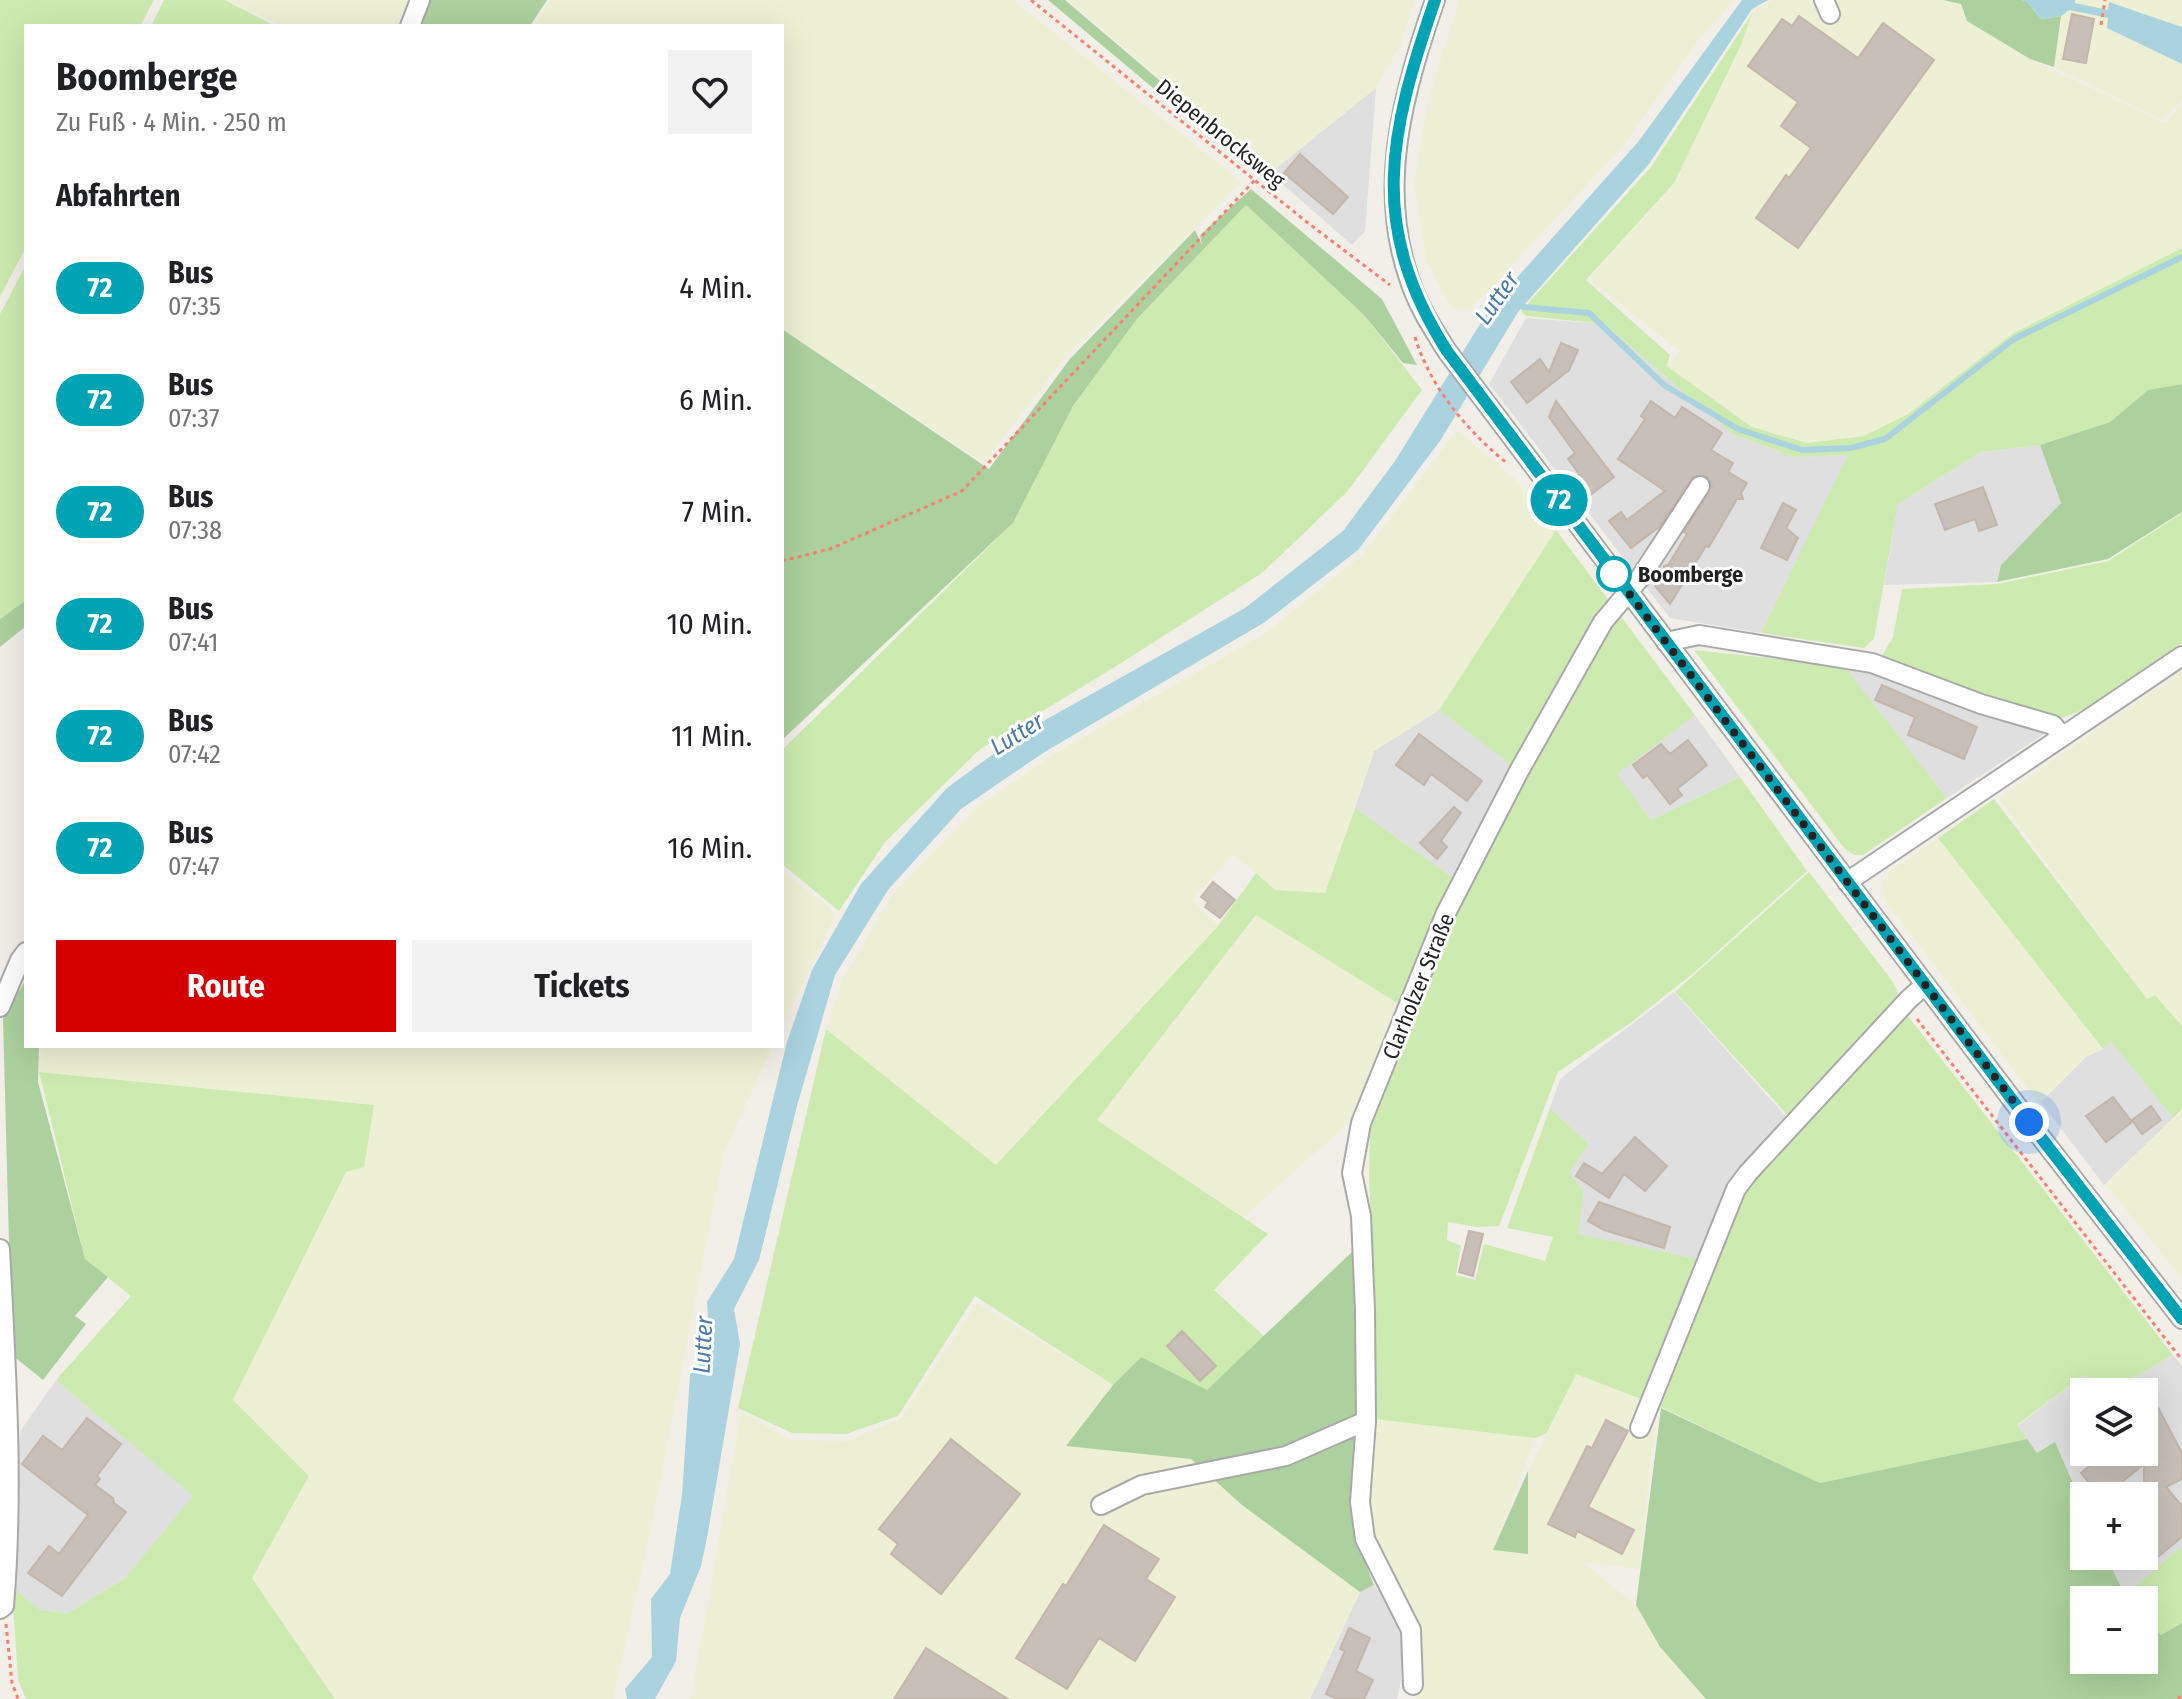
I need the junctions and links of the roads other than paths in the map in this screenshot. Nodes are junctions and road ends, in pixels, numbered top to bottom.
1 (1435, 0) edge
2 (1700, 486) dead end
3 (1627, 591) junction
4 (1666, 642) junction
5 (2182, 656) edge
6 (2062, 736) junction
7 (1847, 882) junction
8 (24, 955) edge
9 (1925, 985) junction
10 (0, 1007) edge
11 (0, 1249) edge
12 (2182, 1319) edge
13 (1366, 1421) junction
14 (1640, 1428) dead end
15 (1101, 1505) dead end
16 (2, 1608) edge
17 (1413, 1685) dead end

1 - 3 street
2 - 3 street, Clarholzer Straße
3 - 4 street
3 - 13 street, Clarholzer Straße
4 - 6 street
4 - 7 street
5 - 6 street
6 - 7 street
7 - 9 street
8 - 10 street
9 - 12 street
9 - 14 street
11 - 16 street
13 - 15 street
13 - 17 street, Clarholzer Straße

